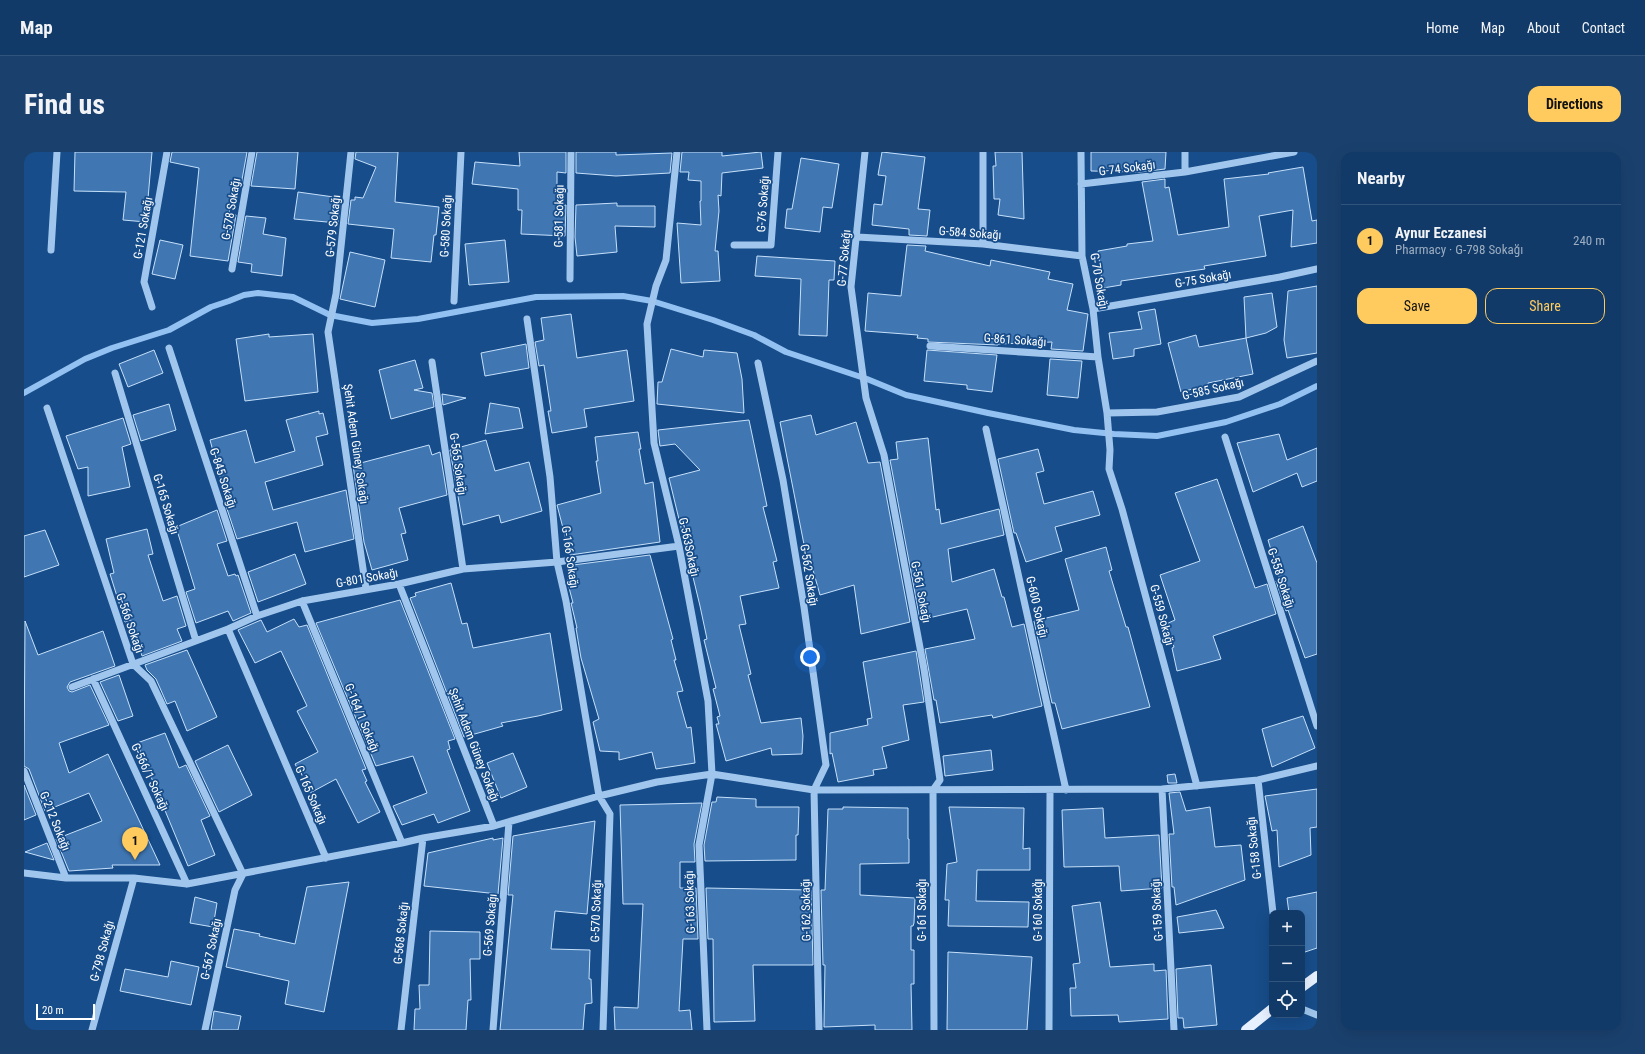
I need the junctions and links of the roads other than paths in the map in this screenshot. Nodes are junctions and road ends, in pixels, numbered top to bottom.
1 (57, 152) edge
2 (166, 152) edge
3 (252, 152) edge
4 (351, 152) edge
5 (461, 152) edge
6 (571, 152) edge
7 (677, 152) edge
8 (778, 152) edge
9 (865, 152) edge
10 (983, 152) edge
11 (1081, 152) edge
12 (1185, 152) edge
13 (1294, 152) edge
14 (1276, 153) edge
15 (1186, 172) junction
16 (1081, 184) junction
17 (856, 237) junction
18 (983, 244) junction
19 (734, 246) dead end
20 (51, 250) dead end
21 (1082, 256) junction
22 (232, 269) dead end
23 (1317, 269) edge
24 (570, 279) dead end
25 (454, 301) dead end
26 (334, 302) joint
27 (152, 307) dead end
28 (1093, 309) junction
29 (527, 319) dead end
30 (930, 346) dead end
31 (169, 348) dead end
32 (1098, 357) junction
33 (1317, 361) edge
34 (432, 362) dead end
35 (758, 363) dead end
36 (115, 373) dead end
37 (866, 398) joint
38 (47, 408) dead end
39 (1107, 413) junction
40 (986, 429) dead end
41 (1225, 437) dead end
42 (679, 546) junction
43 (558, 562) junction
44 (463, 569) junction
45 (399, 584) junction
46 (366, 589) junction
47 (302, 601) junction
48 (258, 616) junction
49 (228, 629) junction
50 (196, 641) junction
51 (133, 664) junction
52 (93, 679) junction
53 (72, 687) dead end
54 (1317, 726) edge
55 (1317, 766) edge
56 (24, 771) edge
57 (712, 774) junction
58 (1258, 780) junction
59 (1197, 786) junction
60 (814, 790) junction
61 (933, 790) junction
62 (1050, 790) junction
63 (1066, 790) junction
64 (1162, 790) junction
65 (599, 796) junction
66 (509, 822) junction
67 (494, 826) junction
68 (423, 838) junction
69 (402, 843) junction
70 (326, 858) junction
71 (24, 873) edge
72 (243, 874) junction
73 (66, 878) junction
74 (134, 878) junction
75 (187, 884) junction
76 (1273, 910) edge
77 (1317, 976) edge
78 (1305, 985) edge
79 (1305, 1010) edge
80 (1269, 1012) edge
81 (1317, 1015) edge
82 (92, 1030) edge
83 (205, 1030) edge
84 (401, 1030) edge
85 (493, 1030) edge
86 (603, 1030) edge
87 (707, 1030) edge
88 (819, 1030) edge
89 (934, 1030) edge
90 (1049, 1030) edge
91 (1174, 1030) edge
92 (1246, 1030) edge

1 - 20 street
2 - 27 street, G-121 Sokağı
3 - 22 street, G-578 Sokağı
4 - 26 street, G-579 Sokağı
5 - 25 street, G-580 Sokağı
6 - 24 street, G-581 Sokağı
7 - 42 street, G-563Sokağı
8 - 19 street, G-76 Sokağı
9 - 17 street, G-77 Sokağı
10 - 18 street
11 - 16 street, G-70 Sokağı
12 - 15 street
13 - 14 street, G-74 Sokağı
14 - 15 street, G-74 Sokağı
15 - 16 street, G-74 Sokağı
16 - 21 street, G-70 Sokağı
17 - 18 street, G-584 Sokağı
17 - 37 street, G-77 Sokağı
18 - 21 street, G-584 Sokağı
21 - 28 street, G-70 Sokağı
23 - 28 street, G-75 Sokağı
26 - 46 street, Şehit Adem Güney Sokağı
28 - 32 street, G-70 Sokağı
29 - 43 street, G-166 Sokağı
30 - 32 street, G-861 Sokağı
31 - 48 street, G-845 Sokağı
32 - 39 street, G-70 Sokağı
33 - 39 street, G-585 Sokağı
34 - 44 street, G-565 Sokağı
35 - 60 street, G-562 Sokağı
36 - 50 street, G-165 Sokağı
37 - 61 street, G-561 Sokağı
38 - 51 street, G-566 Sokağı
39 - 59 street, G-559 Sokağı
40 - 63 street, G-600 Sokağı
41 - 54 street, G-558 Sokağı
42 - 43 street, G-801 Sokağı
42 - 57 street, G-563Sokağı
43 - 44 street, G-801 Sokağı
43 - 65 street, G-166 Sokağı
44 - 45 street, G-801 Sokağı
45 - 46 street, G-801 Sokağı
45 - 67 street, Şehit Adem Güney Sokağı
46 - 47 street, G-801 Sokağı
47 - 48 street, G-801 Sokağı
47 - 69 street, G-164/1 Sokağı
48 - 49 street, G-801 Sokağı
49 - 50 street, G-801 Sokağı
49 - 70 street, G-165 Sokağı
50 - 51 street, G-801 Sokağı
51 - 52 street, G-801 Sokağı
51 - 72 street, G-566 Sokağı
52 - 53 street, G-801 Sokağı
52 - 75 street, G-566/1 Sokağı
55 - 58 street
56 - 73 street, G-212 Sokağı
57 - 60 street
57 - 65 street
57 - 87 street, G-163 Sokağı
58 - 59 street
58 - 76 street, G-158 Sokağı
59 - 64 street
60 - 61 street
60 - 88 street, G-162 Sokağı
61 - 62 street
61 - 89 street, G-161 Sokağı
62 - 63 street
62 - 90 street, G-160 Sokağı
63 - 64 street
64 - 91 street, G-159 Sokağı
65 - 66 street
65 - 86 street, G-570 Sokağı
66 - 67 street
66 - 85 street, G-569 Sokağı
67 - 68 street
68 - 69 street
68 - 84 street, G-568 Sokağı
69 - 70 street
70 - 72 street
71 - 73 street
72 - 75 street
72 - 83 street, G-567 Sokağı
73 - 74 street
74 - 75 street
74 - 82 street, G-798 Sokağı
77 - 78 main road
79 - 81 street
80 - 92 main road

